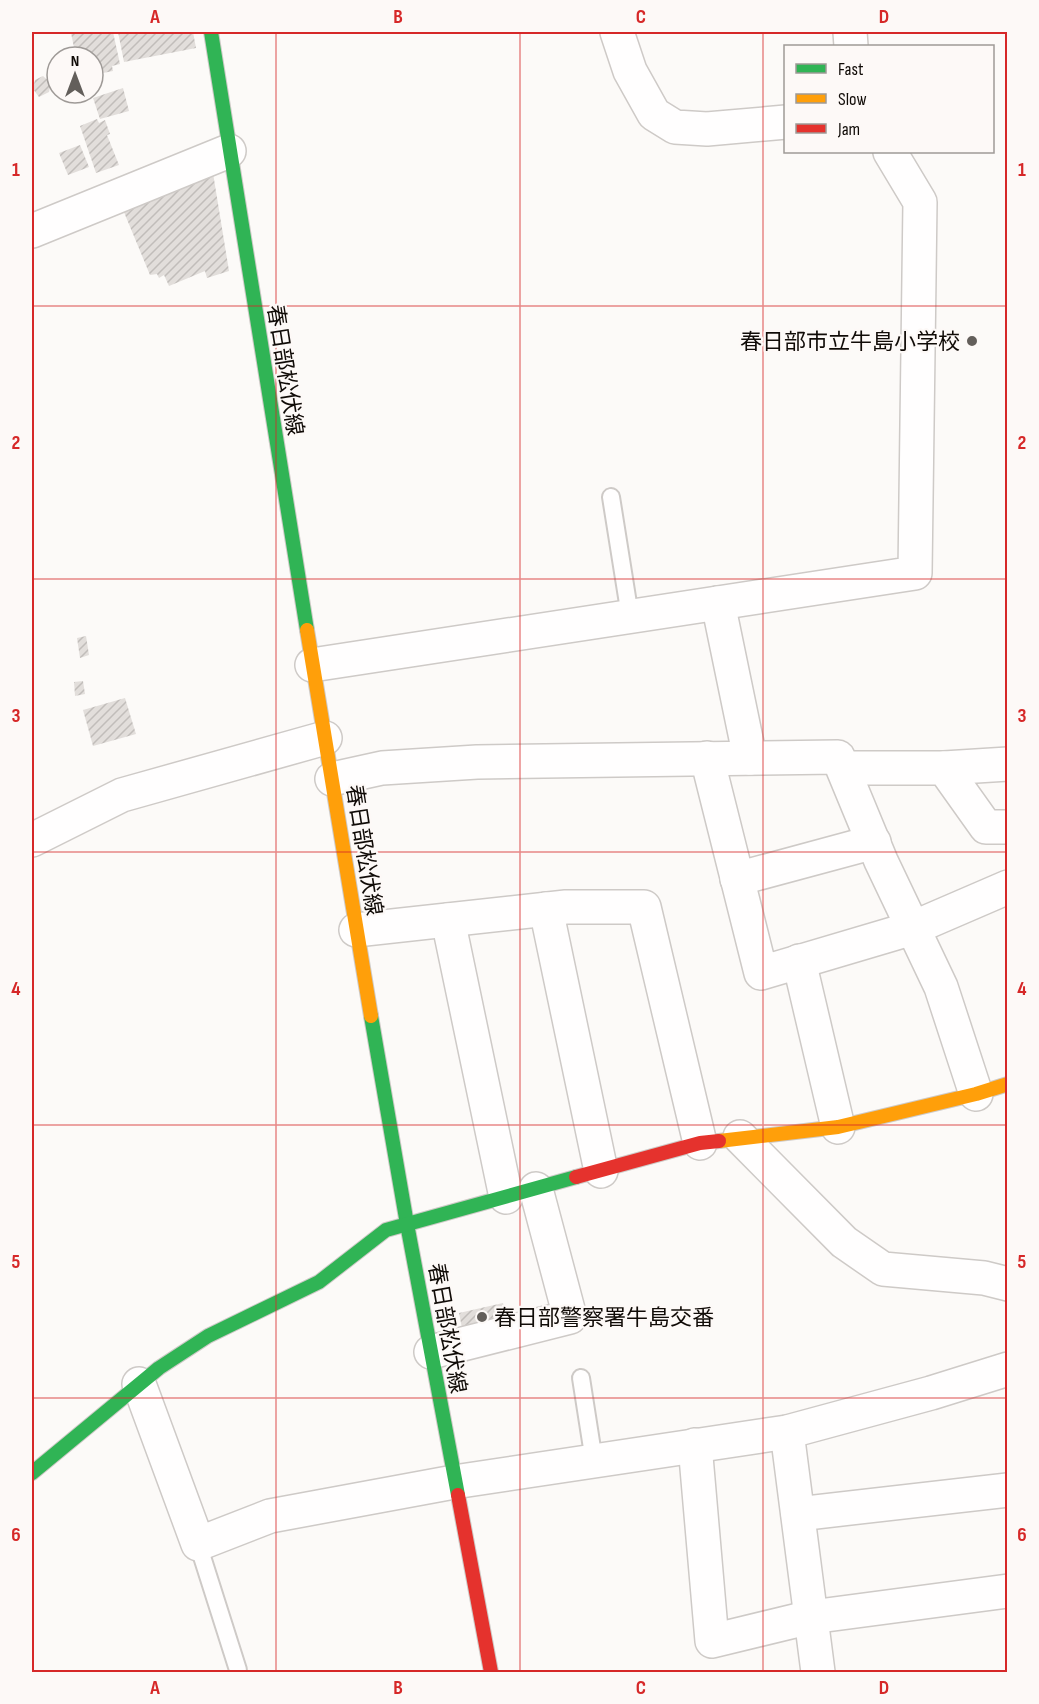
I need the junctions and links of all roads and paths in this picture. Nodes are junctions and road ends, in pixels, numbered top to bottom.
1 (211, 32) edge
2 (617, 32) edge
3 (784, 122) edge
4 (229, 151) junction
5 (891, 153) edge
6 (32, 231) edge
7 (611, 497) dead end
8 (718, 603) junction
9 (630, 616) junction
10 (312, 665) junction
11 (326, 738) junction
12 (707, 758) junction
13 (750, 758) junction
14 (1008, 764) edge
15 (844, 768) junction
16 (944, 768) junction
17 (332, 779) junction
18 (1008, 826) edge
19 (32, 840) edge
20 (874, 842) junction
21 (737, 879) junction
22 (1008, 887) edge
23 (546, 909) junction
24 (448, 920) junction
25 (913, 928) junction
26 (356, 930) junction
27 (799, 961) junction
28 (1008, 1084) edge
29 (976, 1094) junction
30 (838, 1127) junction
31 (740, 1137) junction
32 (700, 1143) junction
33 (601, 1171) junction
34 (521, 1193) junction
35 (407, 1224) junction
36 (1008, 1284) edge
37 (431, 1352) junction
38 (1008, 1369) edge
39 (581, 1378) dead end
40 (140, 1384) junction
41 (787, 1432) junction
42 (695, 1445) junction
43 (594, 1461) junction
44 (32, 1473) edge
45 (454, 1482) junction
46 (1008, 1490) edge
47 (798, 1514) junction
48 (198, 1544) junction
49 (1008, 1591) edge
50 (811, 1617) junction
51 (238, 1670) dead end
52 (491, 1672) edge
53 (818, 1672) edge

1 - 4 main road, 春日部松伏線
2 - 3 street
4 - 6 street
4 - 10 main road, 春日部松伏線
5 - 8 street
7 - 9 lane
8 - 9 street
8 - 13 street
9 - 10 street
10 - 11 main road, 春日部松伏線
11 - 17 main road, 春日部松伏線
11 - 19 street
12 - 13 street
12 - 17 street
12 - 21 street
13 - 15 street
14 - 16 street
15 - 16 street
15 - 20 street
16 - 18 street
17 - 26 main road, 春日部松伏線
20 - 21 street
20 - 25 street
21 - 27 street
22 - 25 street
23 - 24 street
23 - 32 street
23 - 33 street
24 - 26 street
24 - 34 street
25 - 27 street
25 - 29 street
26 - 35 main road, 春日部松伏線
27 - 30 street
28 - 29 main road
29 - 30 main road
30 - 31 main road
31 - 32 main road
31 - 36 street
32 - 33 main road
33 - 34 main road
34 - 35 main road
34 - 37 street
35 - 37 main road, 春日部松伏線
35 - 40 main road
37 - 45 main road, 春日部松伏線
38 - 41 street
39 - 43 lane
40 - 44 main road
40 - 48 street
41 - 42 street
41 - 47 street
42 - 43 street
42 - 50 street
43 - 45 street
45 - 48 street
45 - 52 main road, 春日部松伏線
46 - 47 street
47 - 50 street
48 - 51 lane
49 - 50 street
50 - 53 street

